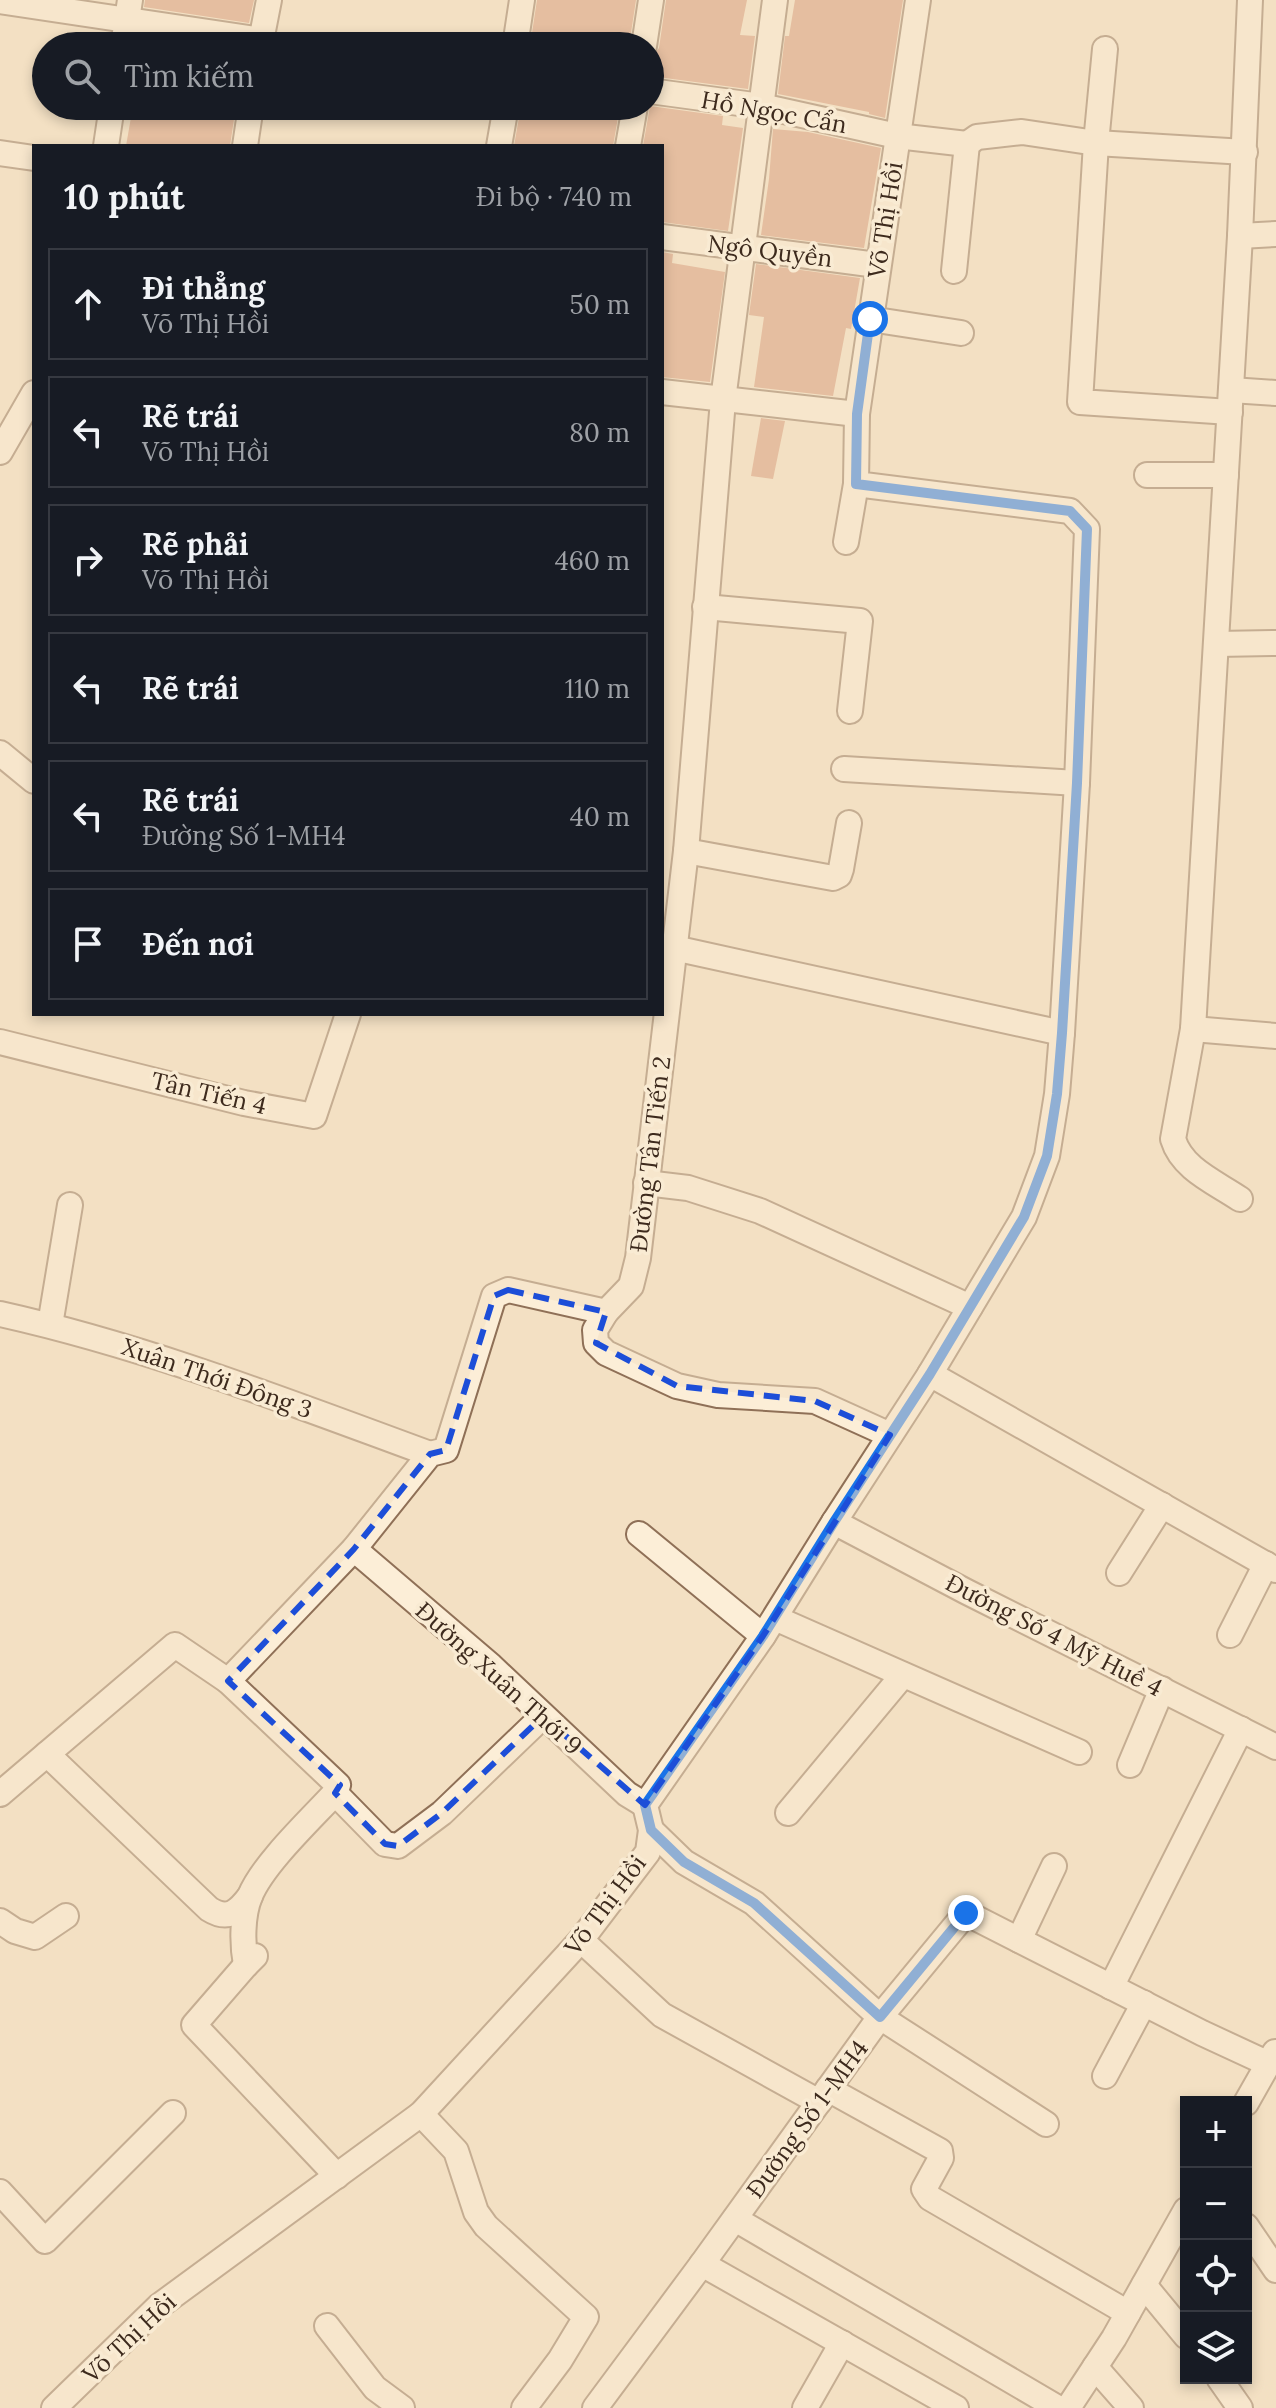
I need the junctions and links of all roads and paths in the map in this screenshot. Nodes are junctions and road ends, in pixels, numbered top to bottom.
1 (269, 0) edge
2 (522, 0) edge
3 (651, 0) edge
4 (775, 0) edge
5 (918, 0) edge
6 (1250, 0) edge
7 (0, 1) edge
8 (129, 10) edge
9 (125, 32) edge
10 (217, 32) edge
11 (263, 32) edge
12 (517, 32) edge
13 (646, 32) edge
14 (1105, 49) dead end
15 (664, 93) edge
16 (761, 106) junction
17 (110, 120) edge
18 (249, 120) edge
19 (504, 120) edge
20 (633, 120) edge
21 (897, 136) junction
22 (1096, 143) junction
23 (106, 144) edge
24 (245, 144) edge
25 (499, 144) edge
26 (628, 144) edge
27 (967, 144) junction
28 (1245, 152) junction
29 (0, 153) edge
30 (32, 158) edge
31 (1276, 234) edge
32 (1240, 236) junction
33 (664, 237) edge
34 (743, 248) junction
35 (877, 265) junction
36 (954, 271) dead end
37 (870, 319) junction
38 (961, 333) dead end
39 (664, 392) edge
40 (1276, 393) edge
41 (32, 396) edge
42 (723, 400) junction
43 (1231, 401) junction
44 (857, 414) junction
45 (0, 452) edge
46 (1147, 475) dead end
47 (1226, 475) junction
48 (856, 484) junction
49 (846, 542) dead end
50 (705, 607) junction
51 (1276, 643) edge
52 (1217, 644) junction
53 (850, 711) dead end
54 (0, 753) edge
55 (844, 769) dead end
56 (32, 779) edge
57 (1077, 783) junction
58 (849, 823) dead end
59 (686, 851) junction
60 (671, 931) edge
61 (664, 1002) edge
62 (347, 1016) edge
63 (663, 1016) edge
64 (1193, 1029) junction
65 (1062, 1033) junction
66 (1276, 1036) edge
67 (0, 1042) edge
68 (646, 1183) junction
69 (1240, 1199) dead end
70 (70, 1205) dead end
71 (970, 1307) junction
72 (606, 1312) junction
73 (0, 1314) edge
74 (50, 1325) junction
75 (930, 1374) junction
76 (890, 1435) junction
77 (430, 1454) junction
78 (1162, 1505) junction
79 (834, 1522) junction
80 (639, 1534) dead end
81 (354, 1549) junction
82 (1271, 1567) edge
83 (1119, 1573) dead end
84 (769, 1627) junction
85 (1230, 1635) dead end
86 (903, 1675) junction
87 (228, 1681) junction
88 (1162, 1689) junction
89 (543, 1716) junction
90 (1241, 1729) junction
91 (1276, 1747) edge
92 (1079, 1752) dead end
93 (47, 1754) junction
94 (1130, 1765) dead end
95 (335, 1793) junction
96 (0, 1794) edge
97 (645, 1805) junction
98 (788, 1813) dead end
99 (651, 1830) junction
100 (1054, 1866) dead end
101 (250, 1896) junction
102 (66, 1916) dead end
103 (0, 1921) edge
104 (581, 1940) junction
105 (1019, 1940) junction
106 (1111, 1987) junction
107 (1144, 2003) junction
108 (880, 2017) junction
109 (1272, 2057) edge
110 (1105, 2076) dead end
111 (824, 2096) junction
112 (1250, 2096) edge
113 (173, 2113) dead end
114 (421, 2114) junction
115 (1046, 2124) dead end
116 (337, 2176) junction
117 (0, 2192) edge
118 (735, 2219) junction
119 (1180, 2221) edge
120 (1252, 2235) edge
121 (702, 2264) junction
122 (1276, 2270) edge
123 (1144, 2285) junction
124 (1128, 2313) junction
125 (327, 2326) dead end
126 (1180, 2329) edge
127 (842, 2343) junction
128 (1095, 2367) junction
129 (1223, 2384) edge
130 (54, 2408) edge
131 (402, 2408) edge
132 (524, 2408) edge
133 (595, 2408) edge
134 (805, 2408) edge
135 (956, 2408) edge
136 (1058, 2408) edge
137 (1068, 2408) edge
138 (1131, 2408) edge
139 (1240, 2408) edge

1 - 11 street
2 - 12 street
3 - 13 street
4 - 16 street, Đường Tân Tiến 2
5 - 21 street, Võ Thị Hồi
6 - 28 street
7 - 8 street
8 - 9 street
8 - 10 street
14 - 22 street
15 - 16 street, Hồ Ngọc Cẩn
16 - 21 street, Hồ Ngọc Cẩn
16 - 34 street, Đường Tân Tiến 2
17 - 23 street
18 - 24 street
19 - 25 street
20 - 26 street
21 - 27 street, Hồ Ngọc Cẩn
21 - 35 street, Võ Thị Hồi
22 - 27 street
22 - 28 street
22 - 43 street
27 - 36 street
28 - 32 street
29 - 30 street
31 - 32 street
32 - 43 street
33 - 34 street, Ngô Quyền
34 - 35 street, Ngô Quyền
34 - 42 street, Đường Tân Tiến 2
35 - 37 street, Võ Thị Hồi
37 - 38 street
37 - 44 street, Võ Thị Hồi
39 - 42 street
40 - 43 street
41 - 45 street
42 - 44 street
42 - 50 street, Đường Tân Tiến 2
43 - 47 street
44 - 48 street, Võ Thị Hồi
46 - 47 street
47 - 52 street
48 - 49 street, Võ Thị Hồi
48 - 57 street
50 - 53 street
50 - 59 street, Đường Tân Tiến 2
51 - 52 street
52 - 64 street
54 - 56 street
55 - 57 street
57 - 65 street
58 - 59 street
59 - 60 street, Đường Tân Tiến 2
60 - 61 street, Đường Tân Tiến 2
60 - 65 street
62 - 67 street, Tân Tiến 4
63 - 68 street, Đường Tân Tiến 2
64 - 66 street
64 - 69 street
65 - 71 street
68 - 71 street
68 - 72 street, Đường Tân Tiến 2
70 - 74 street
71 - 75 street
72 - 76 street
72 - 77 street
73 - 74 street, Xuân Thới Đông 3
74 - 77 street, Xuân Thới Đông 3
75 - 76 street
75 - 78 street
76 - 79 street
77 - 81 street
78 - 82 street
78 - 83 street
79 - 84 street
79 - 88 street, Đường Số 4 Mỹ Huề 4
80 - 84 street
81 - 87 street
81 - 89 street, Đường Xuân Thới 9
82 - 85 street
84 - 86 street
84 - 97 street
86 - 92 street
86 - 98 street
87 - 93 street
87 - 95 street
88 - 90 street, Đường Số 4 Mỹ Huề 4
88 - 94 street
89 - 95 street
89 - 97 street, Đường Xuân Thới 9
90 - 91 street, Đường Số 4 Mỹ Huề 4
90 - 106 street
93 - 96 street
93 - 101 street
95 - 101 street
97 - 99 street, Võ Thị Hồi
99 - 104 street, Võ Thị Hồi
99 - 108 street
100 - 105 street
101 - 116 street
102 - 103 street
104 - 111 street
104 - 114 street, Võ Thị Hồi
105 - 106 street, Đường Số 1-MH4
105 - 108 street, Đường Số 1-MH4
106 - 107 street, Đường Số 1-MH4
107 - 109 street, Đường Số 1-MH4
107 - 110 street
108 - 111 street, Đường Số 1-MH4
108 - 115 street
109 - 112 street
111 - 118 street, Đường Số 1-MH4
111 - 124 street
113 - 117 street
114 - 116 street, Võ Thị Hồi
114 - 132 street
116 - 130 street, Võ Thị Hồi
118 - 121 street, Đường Số 1-MH4
118 - 136 street
119 - 123 street
120 - 122 street
121 - 127 street
121 - 133 street, Đường Số 1-MH4
123 - 124 street
123 - 126 street
124 - 128 street
125 - 131 street
127 - 134 street
127 - 135 street
128 - 137 street
128 - 138 street
129 - 139 street

